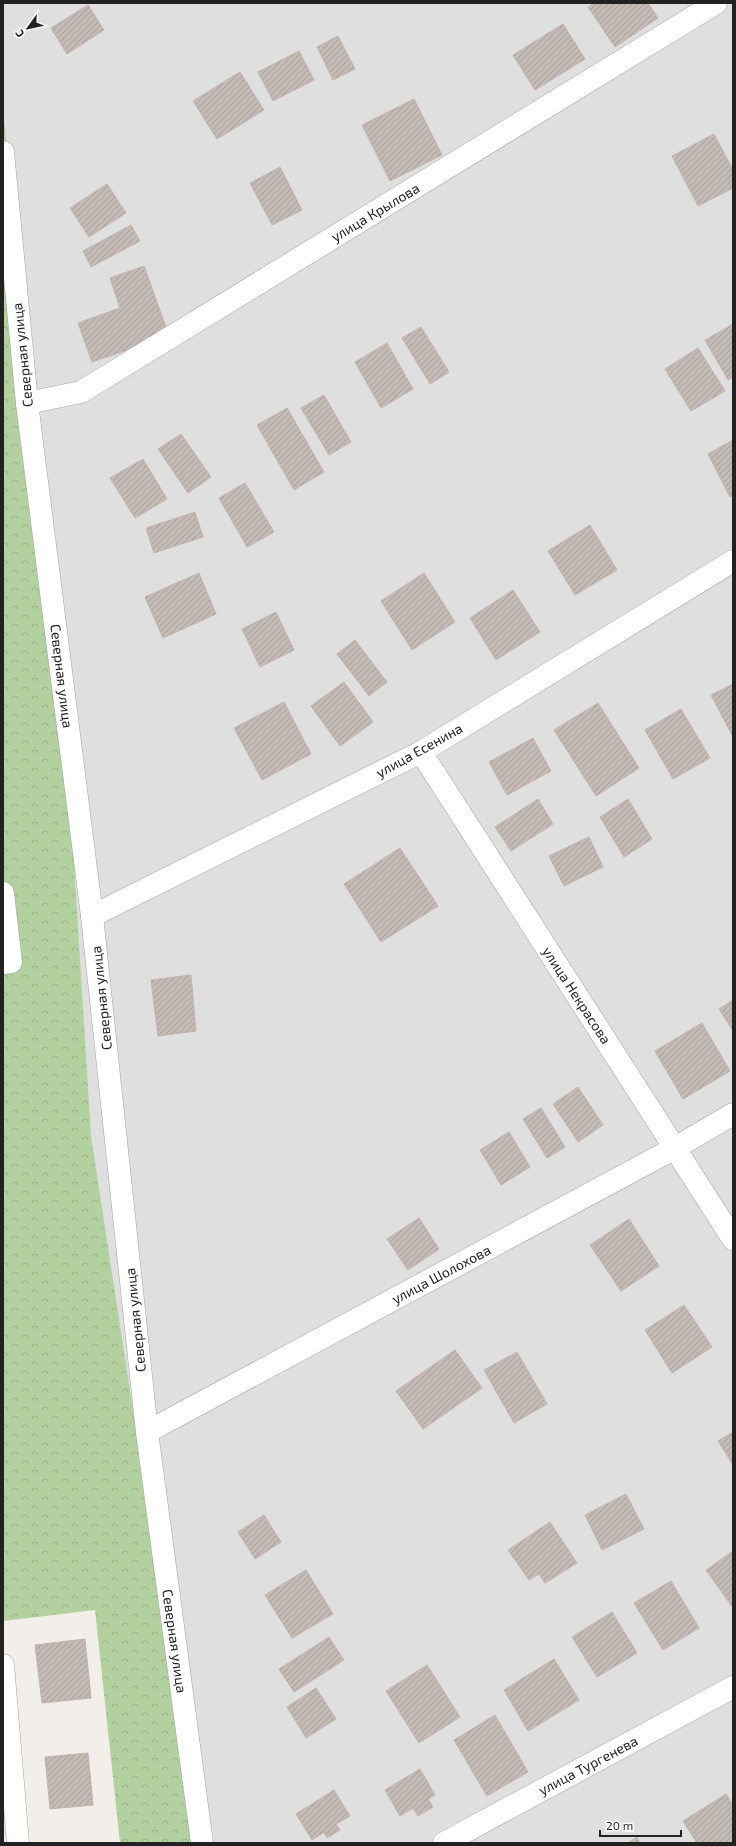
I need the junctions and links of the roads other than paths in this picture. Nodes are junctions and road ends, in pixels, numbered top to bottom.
1 (716, 3) edge
2 (3, 152) edge
3 (27, 403) junction
4 (733, 561) edge
5 (420, 752) junction
6 (3, 893) edge
7 (92, 916) junction
8 (3, 963) edge
9 (733, 1114) edge
10 (675, 1148) junction
11 (733, 1239) edge
12 (147, 1432) junction
13 (3, 1665) edge
14 (733, 1687) edge
15 (18, 1843) edge
16 (202, 1843) edge
17 (444, 1843) edge

1 - 3 street, улица Крылова
2 - 3 street, Северная улица
3 - 7 street, Северная улица
4 - 5 street, улица Есенина
5 - 7 street, улица Есенина
5 - 10 street, улица Некрасова
6 - 8 street
7 - 12 street, Северная улица
9 - 10 street, улица Шолохова
10 - 11 street, улица Некрасова
10 - 12 street, улица Шолохова
12 - 16 street, Северная улица
13 - 15 street
14 - 17 street, улица Тургенева

